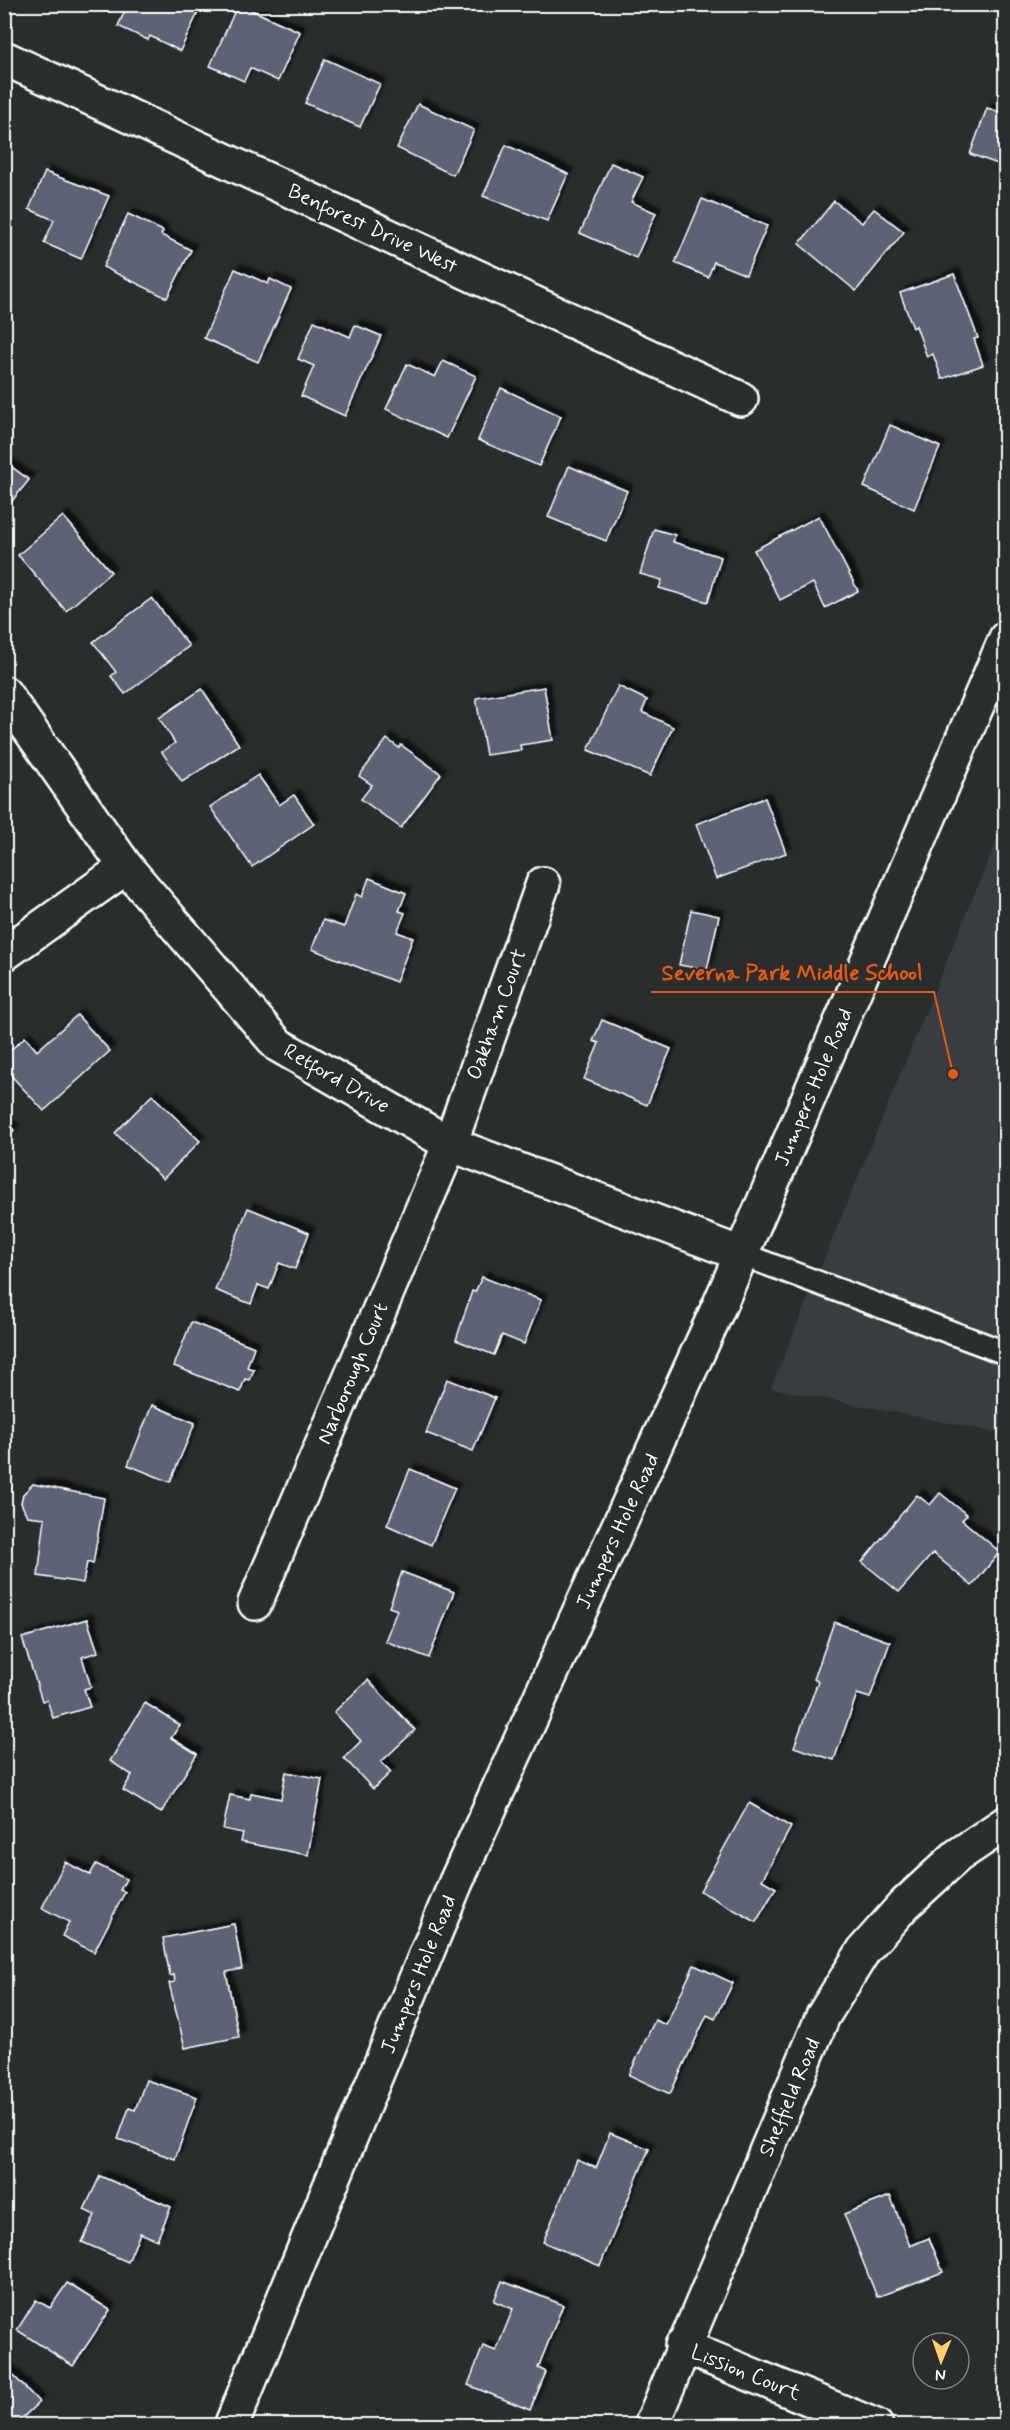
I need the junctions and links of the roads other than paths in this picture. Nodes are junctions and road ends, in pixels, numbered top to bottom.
1 (4, 58) edge
2 (741, 399) dead end
3 (1005, 638) edge
4 (4, 693) edge
5 (126, 867) junction
6 (543, 884) dead end
7 (4, 954) edge
8 (450, 1144) junction
9 (741, 1254) junction
10 (1005, 1353) edge
11 (255, 1603) dead end
12 (1005, 1823) edge
13 (682, 2346) junction
14 (231, 2426) edge
15 (651, 2426) edge
16 (876, 2426) edge

1 - 2 street, Benforest Drive West
3 - 9 street, Jumpers Hole Road
4 - 5 street, Retford Drive
5 - 7 street
5 - 8 street, Retford Drive
6 - 8 street, Oakham Court
8 - 9 street, Retford Drive
8 - 11 street, Narborough Court
9 - 10 lane
9 - 14 street, Jumpers Hole Road
12 - 13 street, Sheffield Road
13 - 15 street, Sheffield Road
13 - 16 street, Lission Court

